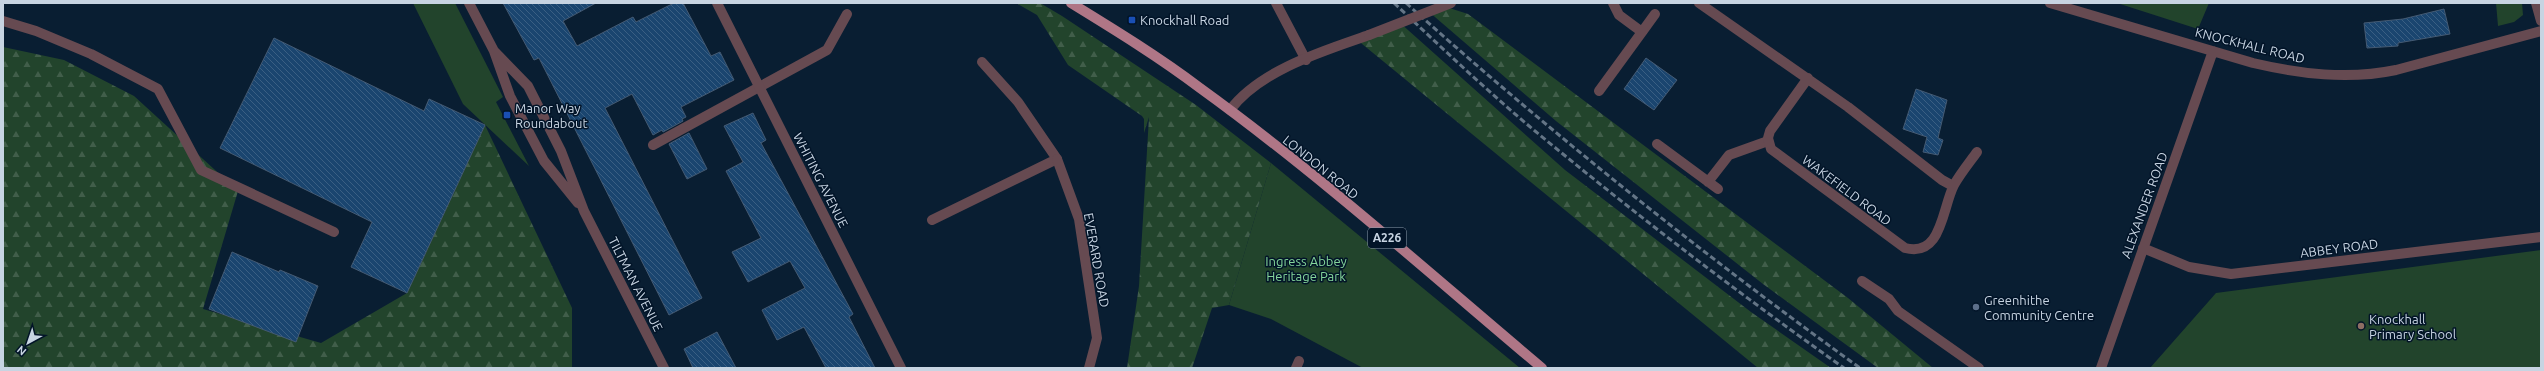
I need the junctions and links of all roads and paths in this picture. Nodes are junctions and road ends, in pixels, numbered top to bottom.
1 (717, 3) edge
2 (1071, 3) edge
3 (1276, 3) edge
4 (1451, 3) edge
5 (1613, 3) edge
6 (1699, 3) edge
7 (2050, 3) edge
8 (2536, 3) edge
9 (472, 4) edge
10 (847, 14) dead end
11 (1655, 14) dead end
12 (3, 21) edge
13 (2541, 21) edge
14 (2541, 31) edge
15 (1642, 32) junction
16 (494, 51) junction
17 (2213, 51) junction
18 (1306, 60) junction
19 (982, 62) dead end
20 (1808, 78) junction
21 (760, 88) junction
22 (1599, 91) dead end
23 (1230, 110) junction
24 (1768, 141) junction
25 (1657, 144) dead end
26 (653, 145) dead end
27 (1977, 152) dead end
28 (1057, 159) junction
29 (1708, 182) junction
30 (1953, 186) junction
31 (1718, 189) dead end
32 (584, 211) junction
33 (932, 220) dead end
34 (334, 232) dead end
35 (2541, 237) edge
36 (2143, 248) junction
37 (1862, 281) dead end
38 (664, 368) edge
39 (901, 368) edge
40 (1089, 368) edge
41 (1542, 368) edge
42 (1979, 368) edge
43 (2101, 368) edge

1 - 21 street, WHITING AVENUE
2 - 23 main road, LONDON ROAD / A226
3 - 18 street
4 - 18 street, bridge
5 - 15 street
6 - 20 street
7 - 17 street, KNOCKHALL ROAD
8 - 13 street
9 - 16 street, TILTMAN AVENUE
10 - 21 street
11 - 15 street
12 - 34 street
14 - 17 street, KNOCKHALL ROAD
15 - 22 street
16 - 32 street, TILTMAN AVENUE
16 - 32 street, TILTMAN AVENUE
17 - 36 street, ALEXANDER ROAD
18 - 23 street
19 - 28 street, EVERARD ROAD
20 - 24 street
20 - 30 street
21 - 26 street
21 - 39 street, WHITING AVENUE
23 - 41 main road, LONDON ROAD / A226
24 - 29 street
24 - 30 street, WAKEFIELD ROAD
25 - 29 street
27 - 30 street, WAKEFIELD ROAD
28 - 33 street
28 - 40 street, EVERARD ROAD
29 - 31 street
32 - 38 street, TILTMAN AVENUE
35 - 36 street, ABBEY ROAD
36 - 43 street, ALEXANDER ROAD
37 - 42 street

